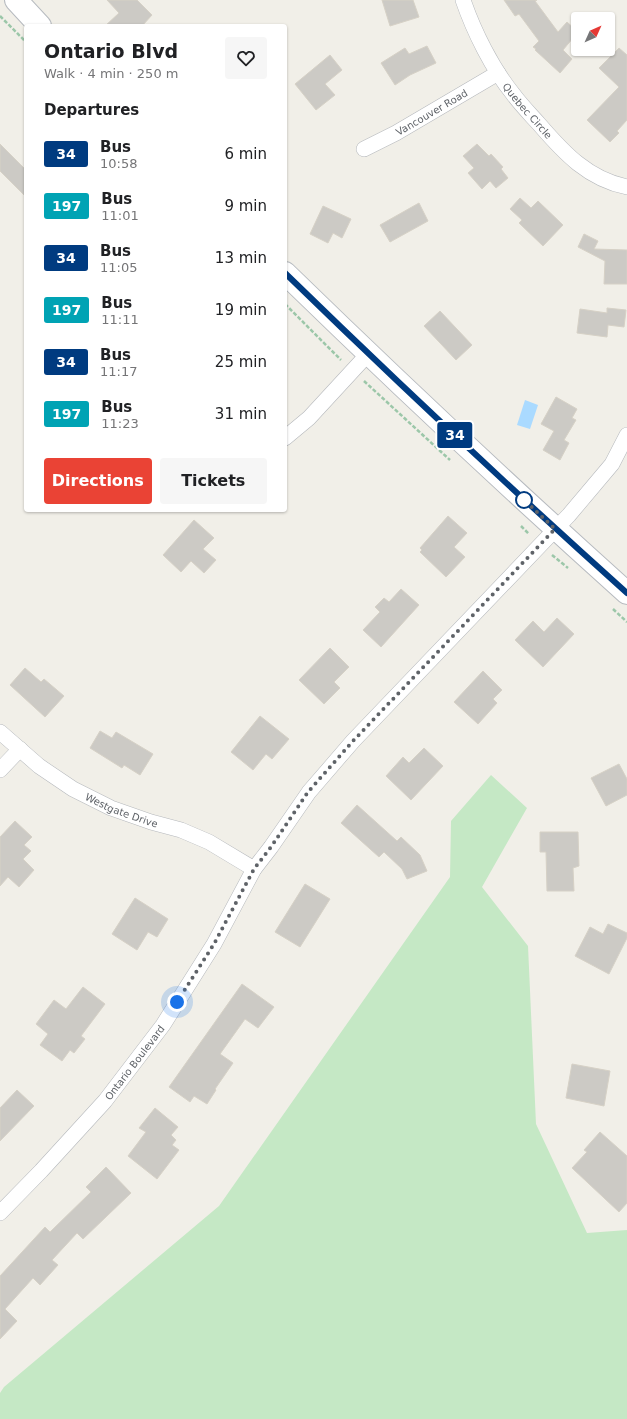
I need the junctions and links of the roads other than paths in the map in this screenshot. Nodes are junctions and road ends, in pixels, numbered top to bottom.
1 (16, 0) edge
2 (463, 0) edge
3 (38, 24) edge
4 (498, 73) junction
5 (364, 149) dead end
6 (627, 187) edge
7 (287, 275) edge
8 (368, 354) junction
9 (627, 435) edge
10 (287, 436) edge
11 (555, 529) junction
12 (627, 593) edge
13 (0, 732) edge
14 (20, 749) junction
15 (0, 770) edge
16 (254, 869) junction
17 (0, 1213) edge

1 - 3 main road
2 - 4 street, Quebec Circle
4 - 5 street, Vancouver Road
4 - 6 street, Quebec Circle
7 - 8 main road
8 - 10 street
8 - 11 main road
9 - 11 street, Ontario Boulevard
11 - 12 main road
11 - 16 street, Ontario Boulevard
13 - 14 street, Westgate Drive
14 - 15 street
14 - 16 street, Westgate Drive
16 - 17 street, Ontario Boulevard

